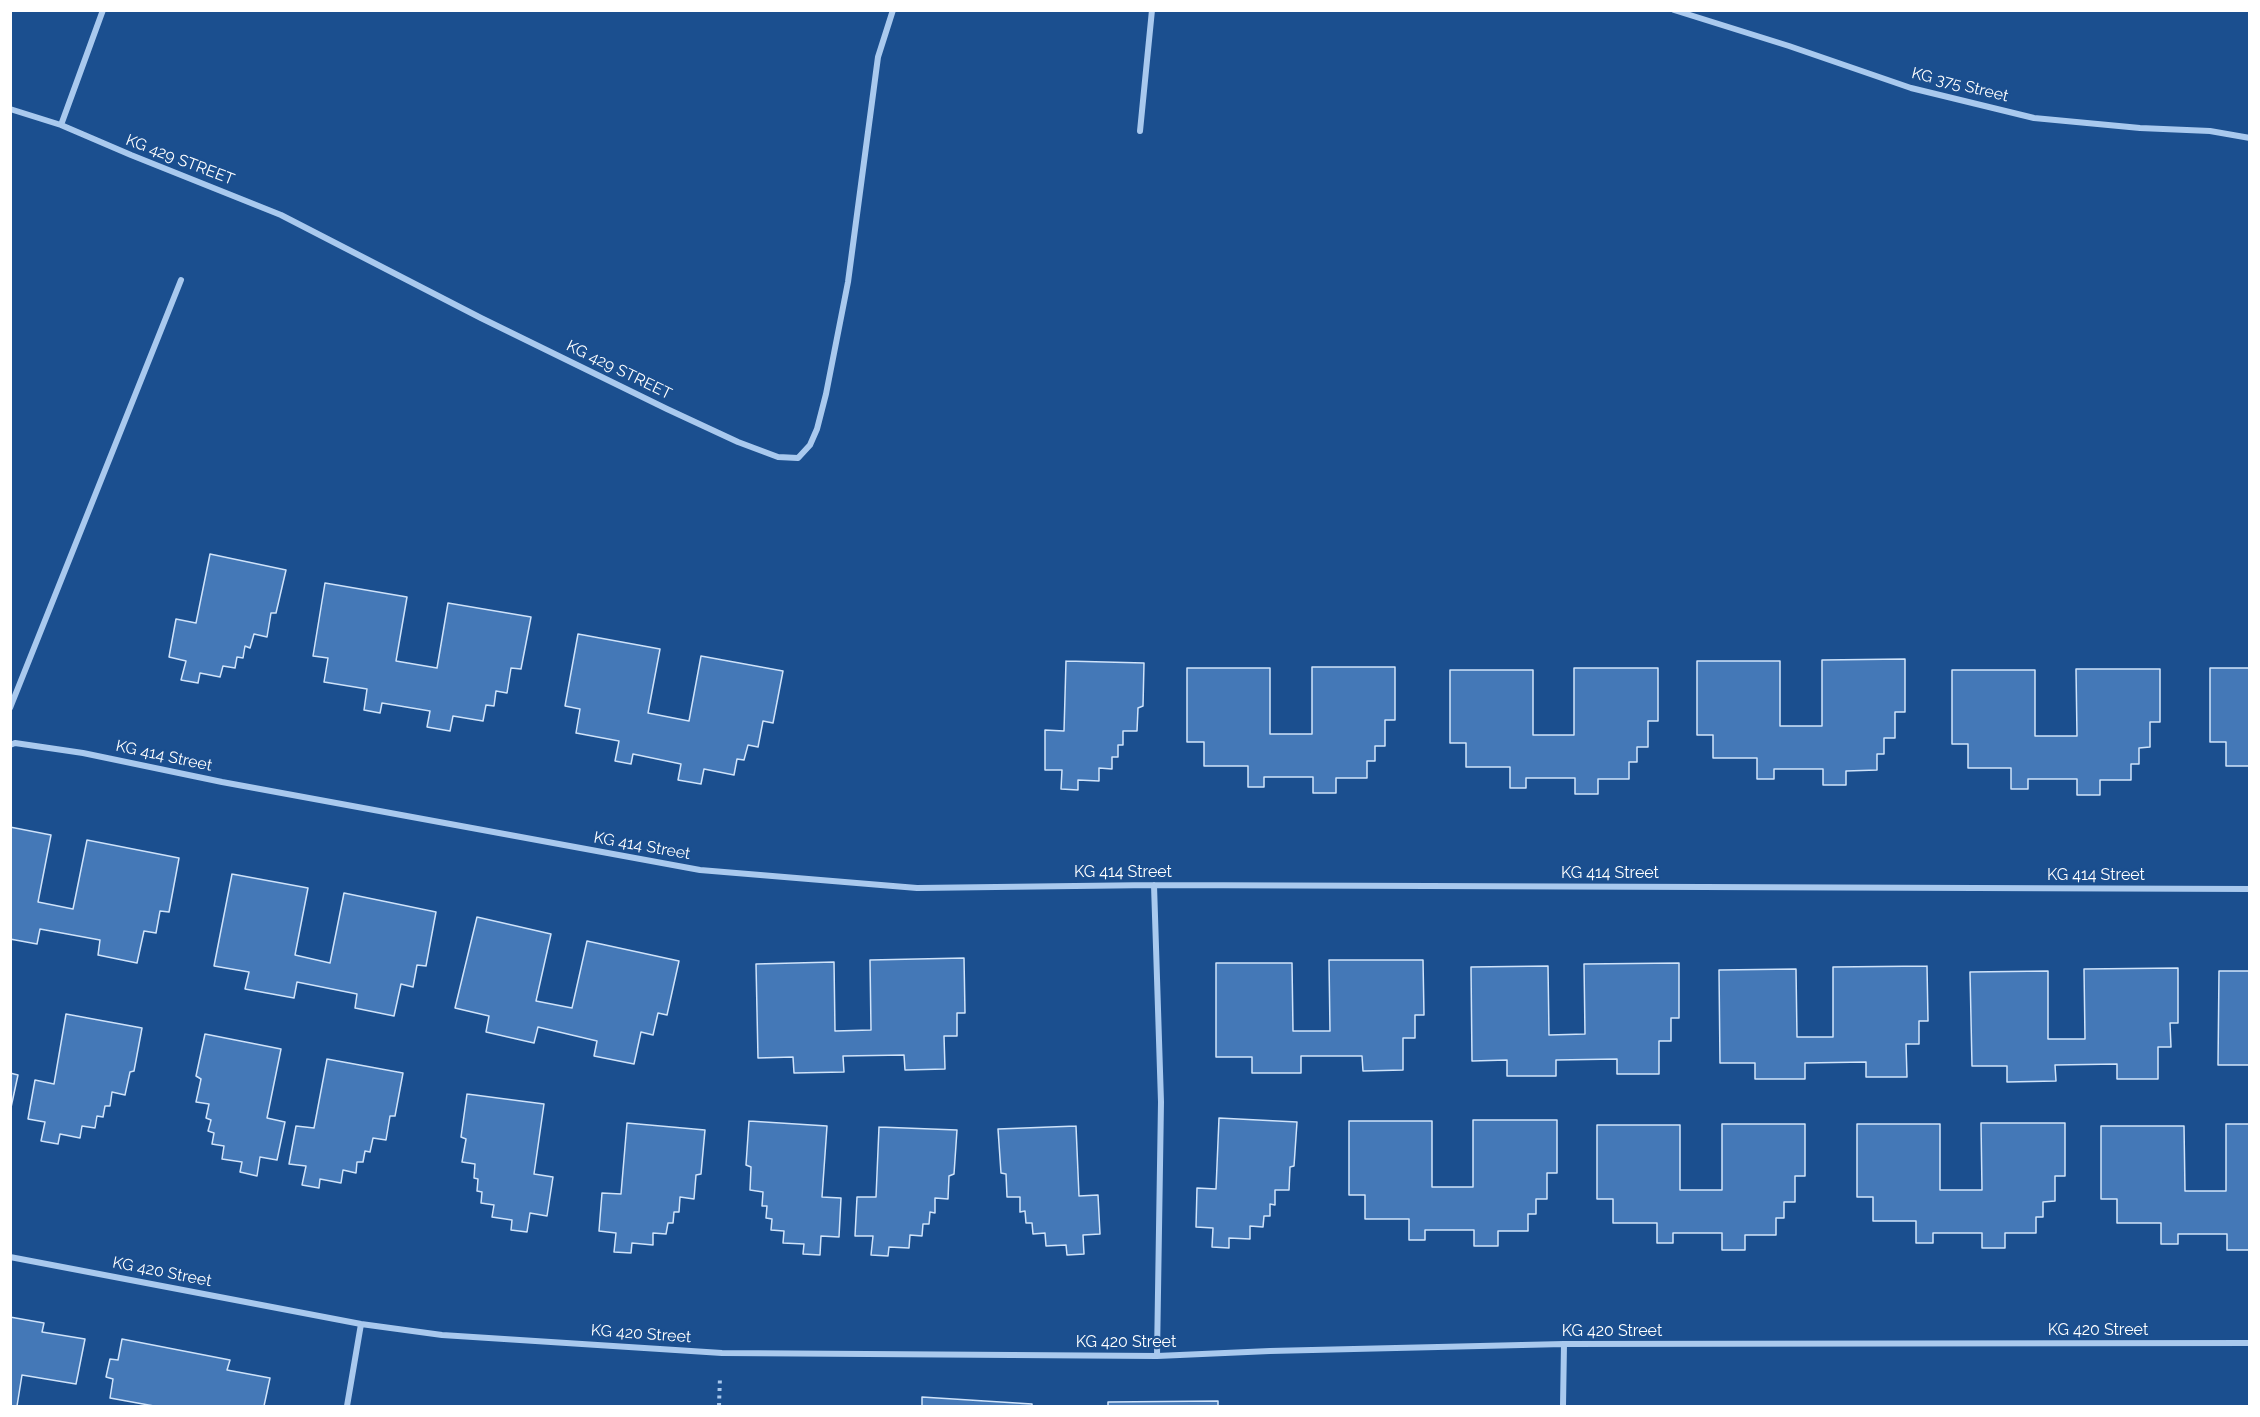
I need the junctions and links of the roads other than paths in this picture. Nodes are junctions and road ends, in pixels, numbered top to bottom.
1 (103, 10) edge
2 (893, 10) edge
3 (1152, 10) edge
4 (1674, 10) edge
5 (10, 109) edge
6 (61, 125) junction
7 (1140, 131) dead end
8 (2250, 138) edge
9 (181, 280) dead end
10 (10, 708) edge
11 (10, 745) edge
12 (1154, 885) junction
13 (2250, 889) edge
14 (10, 1257) edge
15 (361, 1324) junction
16 (2250, 1343) edge
17 (1564, 1344) junction
18 (1157, 1356) junction
19 (347, 1407) edge
20 (1563, 1407) edge

1 - 6 street
2 - 6 street, KG 429 STREET
3 - 7 street
4 - 8 street, KG 375 Street
5 - 6 street, KG 429 STREET
9 - 10 street
11 - 12 street, KG 414 Street
12 - 13 street, KG 414 Street
12 - 18 street
14 - 15 street, KG 420 Street
15 - 18 street, KG 420 Street
15 - 19 street
16 - 17 street, KG 420 Street
17 - 18 street, KG 420 Street
17 - 20 street

